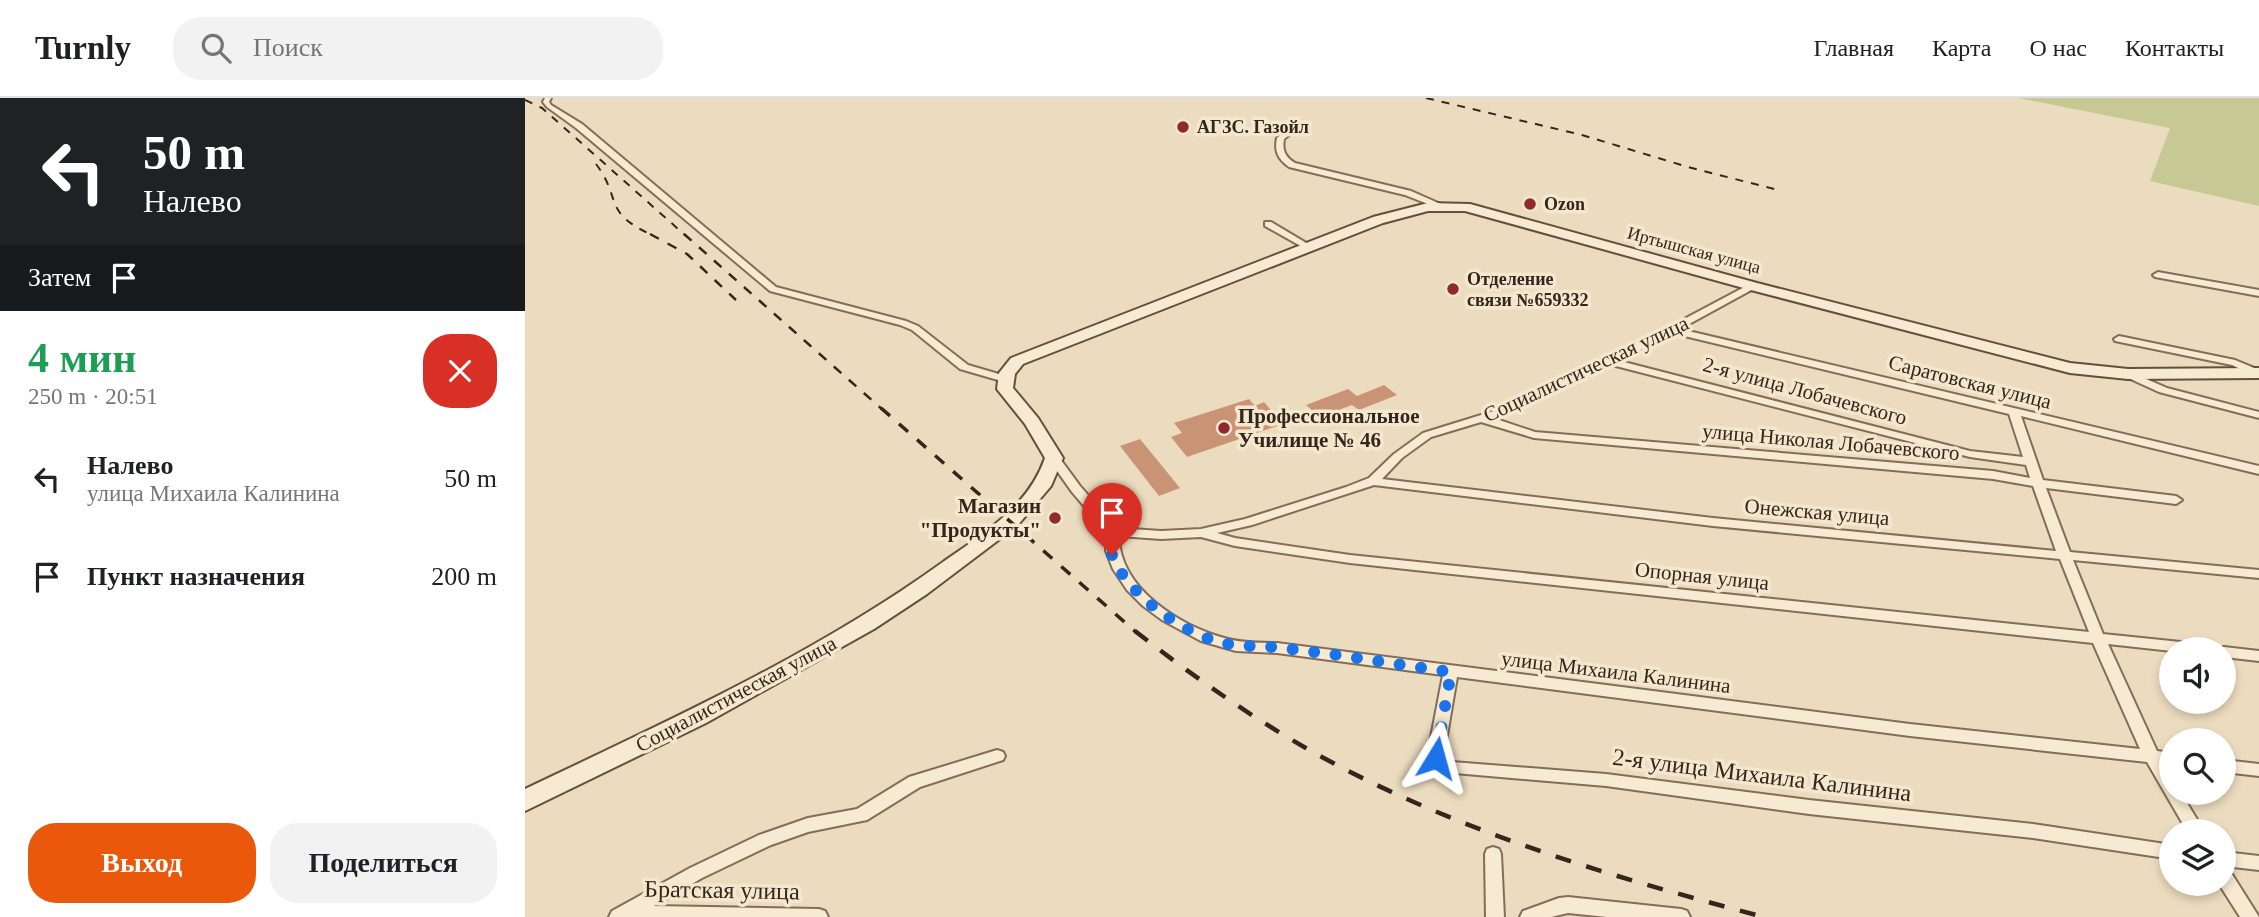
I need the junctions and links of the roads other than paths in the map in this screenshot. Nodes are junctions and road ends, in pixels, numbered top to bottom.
1 (548, 98) edge
2 (1288, 133) dead end
3 (1441, 206) junction
4 (1268, 224) dead end
5 (1309, 247) junction
6 (2158, 275) dead end
7 (1752, 286) junction
8 (2259, 293) edge
9 (1672, 330) junction
10 (2119, 339) dead end
11 (1611, 362) junction
12 (2258, 373) edge
13 (2128, 374) junction
14 (1005, 379) junction
15 (2014, 413) junction
16 (2259, 415) edge
17 (1484, 419) junction
18 (1054, 458) junction
19 (2031, 462) junction
20 (2259, 470) edge
21 (1373, 481) junction
22 (2038, 483) junction
23 (2176, 500) dead end
24 (1113, 532) junction
25 (1201, 533) junction
26 (2065, 555) junction
27 (2259, 574) edge
28 (2098, 638) junction
29 (2159, 645) edge
30 (2236, 653) edge
31 (2259, 656) edge
32 (1451, 672) junction
33 (997, 756) dead end
34 (2149, 756) junction
35 (2159, 757) edge
36 (2236, 767) edge
37 (2259, 770) edge
38 (2159, 772) edge
39 (525, 801) edge
40 (2159, 850) edge
41 (1493, 854) dead end
42 (2236, 860) edge
43 (2259, 863) edge
44 (2236, 895) edge
45 (621, 915) edge
46 (819, 917) edge
47 (1495, 917) edge
48 (1529, 917) edge
49 (1681, 917) edge
50 (2250, 917) edge

1 - 14 street
2 - 3 street, Иртышская улица
3 - 5 main road
3 - 7 main road, Иртышская улица
4 - 5 street
5 - 14 main road
6 - 8 street
7 - 9 street, Социалистическая улица
7 - 13 main road, Иртышская улица
9 - 11 street, Социалистическая улица
9 - 15 street, Саратовская улица
10 - 12 street
11 - 17 street, Социалистическая улица
11 - 19 street, 2-я улица Лобачевского
12 - 13 main road, Иртышская улица
13 - 16 street, Иртышская улица
14 - 18 main road
15 - 19 street
15 - 20 street, Саратовская улица
17 - 21 street, Социалистическая улица
17 - 22 street, улица Николая Лобачевского
18 - 24 street
18 - 39 main road, Социалистическая улица
19 - 22 street
21 - 25 street, Социалистическая улица
21 - 26 street, Онежская улица
22 - 23 street, улица Николая Лобачевского
22 - 26 street
24 - 25 street, Социалистическая улица
24 - 32 street, улица Михаила Калинина
25 - 28 street, Опорная улица
26 - 27 street, Онежская улица
26 - 28 street
28 - 29 street, Опорная улица
28 - 34 street
30 - 31 street
32 - 34 street, улица Михаила Калинина
32 - 40 street, 2-я улица Михаила Калинина
33 - 45 street
34 - 35 street, улица Михаила Калинина
34 - 38 street
36 - 37 street
41 - 47 street
42 - 43 street
44 - 50 street
45 - 46 street, Братская улица
48 - 49 street

